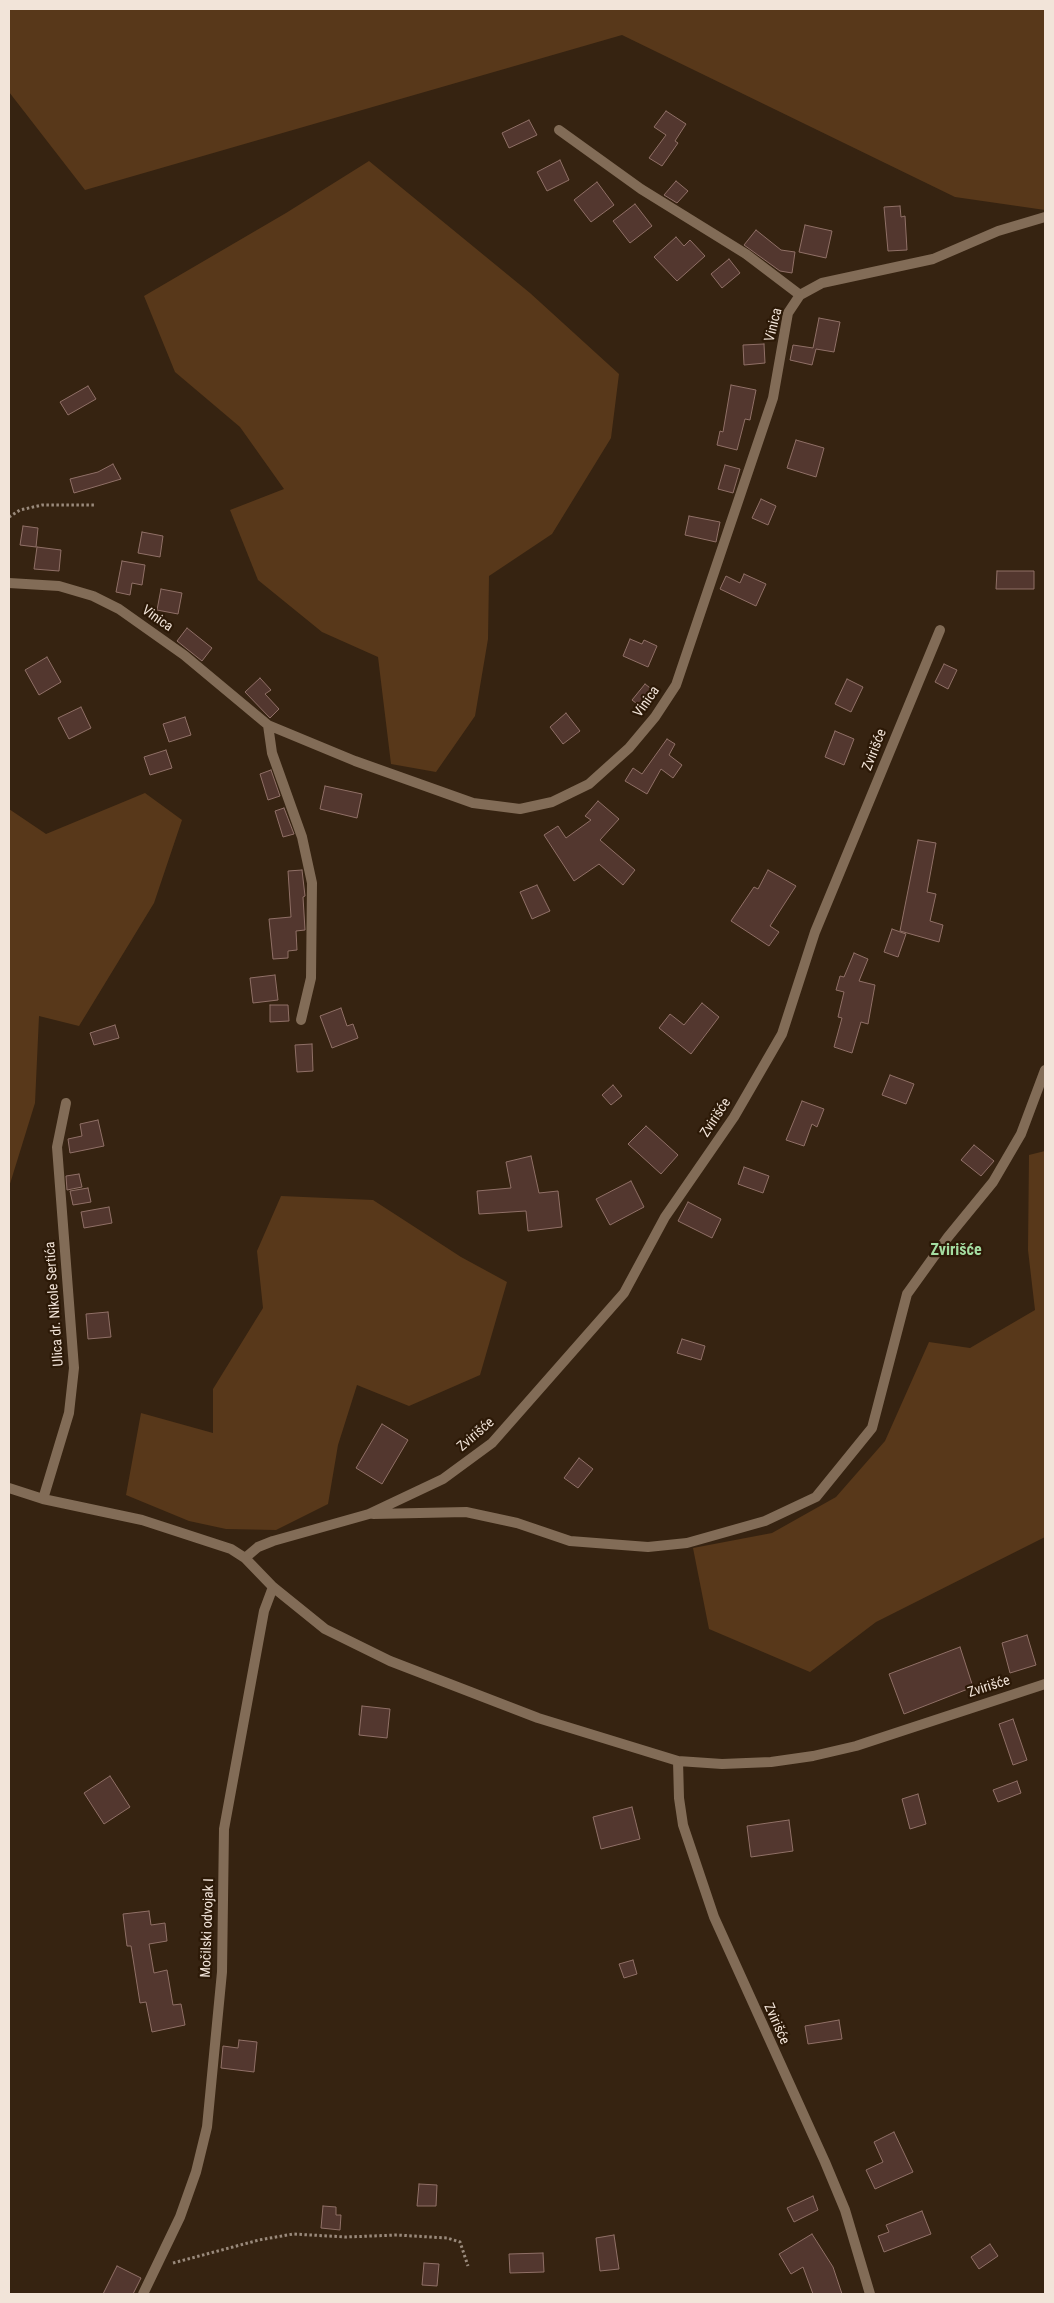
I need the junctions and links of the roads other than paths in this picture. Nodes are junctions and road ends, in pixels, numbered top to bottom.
1 (559, 130) dead end
2 (1045, 217) edge
3 (800, 295) junction
4 (9, 583) edge
5 (940, 630) dead end
6 (268, 725) junction
7 (301, 1020) dead end
8 (1045, 1070) edge
9 (66, 1103) dead end
10 (9, 1488) edge
11 (43, 1499) junction
12 (369, 1514) junction
13 (246, 1558) junction
14 (274, 1587) junction
15 (1045, 1684) edge
16 (678, 1761) junction
17 (143, 2294) edge
18 (870, 2294) edge

1 - 3 street
2 - 3 street
3 - 6 street, Vinica
4 - 6 street, Vinica
5 - 12 street, Zvirišće
6 - 7 street
8 - 12 street, Zvirišće
9 - 11 street, Ulica dr. Nikole Sertića
10 - 11 street
11 - 13 street
12 - 13 street, Zvirišće
13 - 14 street, Zvirišće
14 - 16 street, Zvirišće
14 - 17 street, Močilski odvojak I
15 - 16 street, Zvirišće
16 - 18 street, Zvirišće

